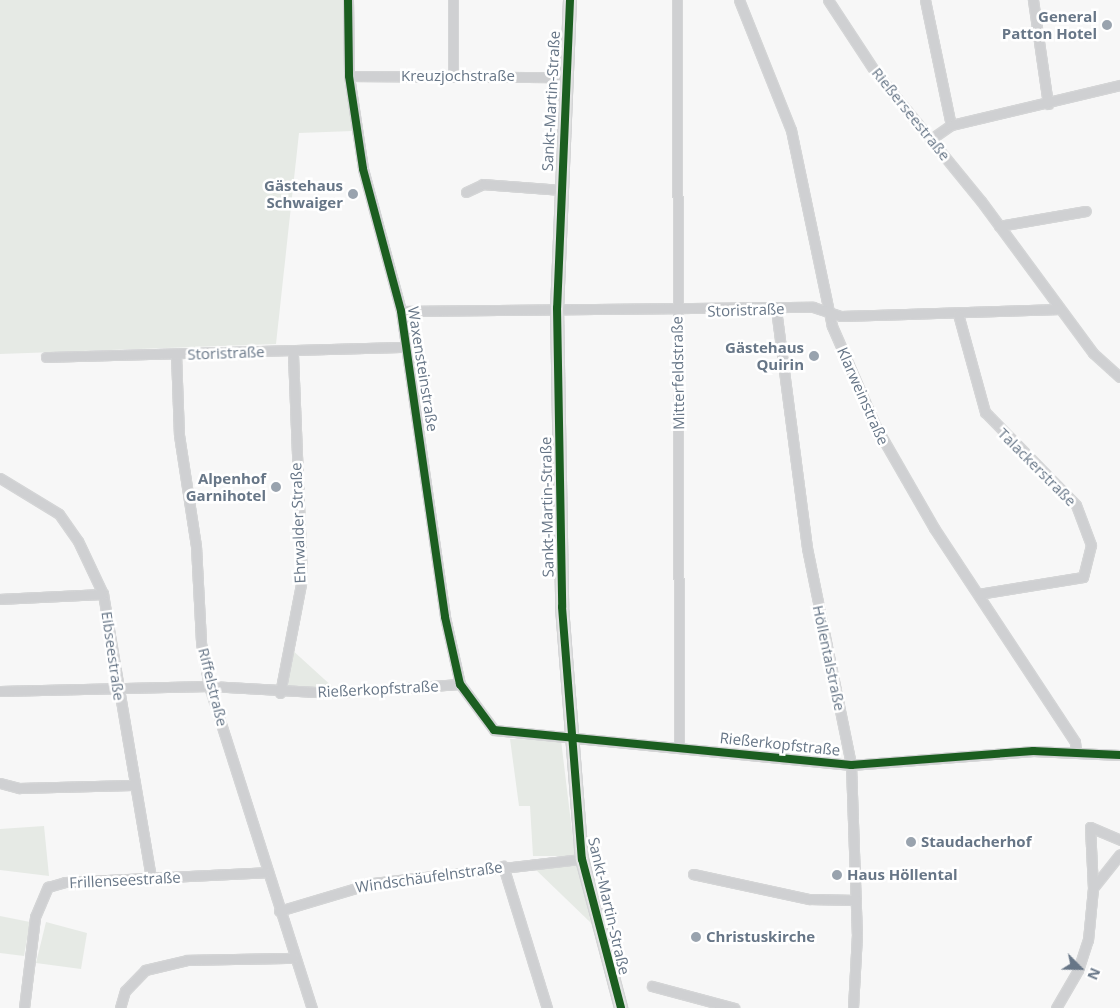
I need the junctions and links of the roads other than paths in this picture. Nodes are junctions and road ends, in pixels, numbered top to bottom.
1 (348, 0) edge
2 (453, 0) edge
3 (570, 0) edge
4 (677, 0) edge
5 (739, 0) edge
6 (828, 0) edge
7 (925, 0) edge
8 (1033, 0) edge
9 (453, 75) junction
10 (349, 76) junction
11 (566, 77) junction
12 (1120, 85) edge
13 (1048, 104) junction
14 (952, 125) junction
15 (931, 138) junction
16 (561, 190) junction
17 (466, 192) dead end
18 (1086, 211) dead end
19 (999, 226) junction
20 (557, 308) junction
21 (776, 309) junction
22 (1060, 309) junction
23 (401, 310) junction
24 (677, 312) junction
25 (827, 312) junction
26 (958, 314) junction
27 (405, 347) junction
28 (293, 352) junction
29 (176, 354) junction
30 (46, 357) dead end
31 (1120, 377) edge
32 (0, 478) edge
33 (103, 594) junction
34 (978, 594) junction
35 (0, 599) edge
36 (460, 684) junction
37 (209, 686) junction
38 (118, 690) junction
39 (0, 692) edge
40 (280, 693) junction
41 (570, 737) junction
42 (679, 747) junction
43 (1076, 752) junction
44 (1120, 755) edge
45 (851, 765) junction
46 (0, 783) edge
47 (132, 785) junction
48 (1120, 840) edge
49 (1120, 854) edge
50 (582, 859) junction
51 (503, 866) junction
52 (268, 872) junction
53 (693, 874) dead end
54 (151, 877) junction
55 (1093, 888) junction
56 (856, 900) junction
57 (279, 910) junction
58 (294, 958) junction
59 (652, 986) dead end
60 (24, 1008) edge
61 (120, 1008) edge
62 (312, 1008) edge
63 (547, 1008) edge
64 (620, 1008) edge
65 (734, 1008) edge
66 (852, 1008) edge
67 (1056, 1008) edge

1 - 10 street, Waxensteinstraße
2 - 9 street
3 - 11 main road, Sankt-Martin-Straße
4 - 24 street, Mitterfeldstraße
5 - 25 street, Klarweinstraße
6 - 15 street, Rießerseestraße
7 - 14 street
8 - 13 street
9 - 10 street, Kreuzjochstraße
9 - 11 street, Kreuzjochstraße
10 - 23 street, Waxensteinstraße
11 - 16 main road, Sankt-Martin-Straße
12 - 13 street
13 - 14 street
14 - 15 street
15 - 19 street, Rießerseestraße
16 - 17 street, Sankt-Martin-Straße
16 - 20 main road, Sankt-Martin-Straße
18 - 19 street
19 - 22 street, Rießerseestraße
20 - 23 street, Storistraße
20 - 24 street, Storistraße
20 - 41 main road, Sankt-Martin-Straße
21 - 24 street, Storistraße
21 - 25 street, Storistraße
21 - 45 street, Höllentalstraße
22 - 26 street, Storistraße
22 - 31 street, Rießerseestraße
23 - 27 street, Waxensteinstraße
24 - 42 street, Mitterfeldstraße
25 - 26 street, Storistraße
25 - 34 street, Klarweinstraße
26 - 34 street, Talackerstraße
27 - 28 street, Storistraße
27 - 36 street, Waxensteinstraße
28 - 29 street, Storistraße
28 - 40 street, Ehrwalder Straße
29 - 30 street, Storistraße
29 - 37 street, Riffelstraße
32 - 33 street, Eibseestraße
33 - 35 street
33 - 38 street, Eibseestraße
34 - 43 street, Klarweinstraße
36 - 40 street, Rießerkopfstraße
36 - 41 street, Rießerkopfstraße
37 - 38 street, Rießerkopfstraße
37 - 40 street, Rießerkopfstraße
37 - 52 street, Riffelstraße
38 - 39 street, Rießerkopfstraße
38 - 47 street, Eibseestraße
41 - 42 street, Rießerkopfstraße
41 - 50 main road, Sankt-Martin-Straße
42 - 45 street, Rießerkopfstraße
43 - 44 street, Rießerkopfstraße
43 - 45 street, Rießerkopfstraße
45 - 56 street, Höllentalstraße
46 - 47 street
47 - 54 street, Eibseestraße
48 - 55 street
49 - 55 street
50 - 51 street, Windschäufelnstraße
50 - 64 main road, Sankt-Martin-Straße
51 - 57 street, Windschäufelnstraße
51 - 63 street
52 - 54 street, Frillenseestraße
52 - 57 street, Riffelstraße
53 - 56 street
54 - 60 street, Frillenseestraße
55 - 67 street
56 - 66 street, Höllentalstraße
57 - 58 street, Riffelstraße
58 - 61 street
58 - 62 street, Riffelstraße
59 - 65 street

